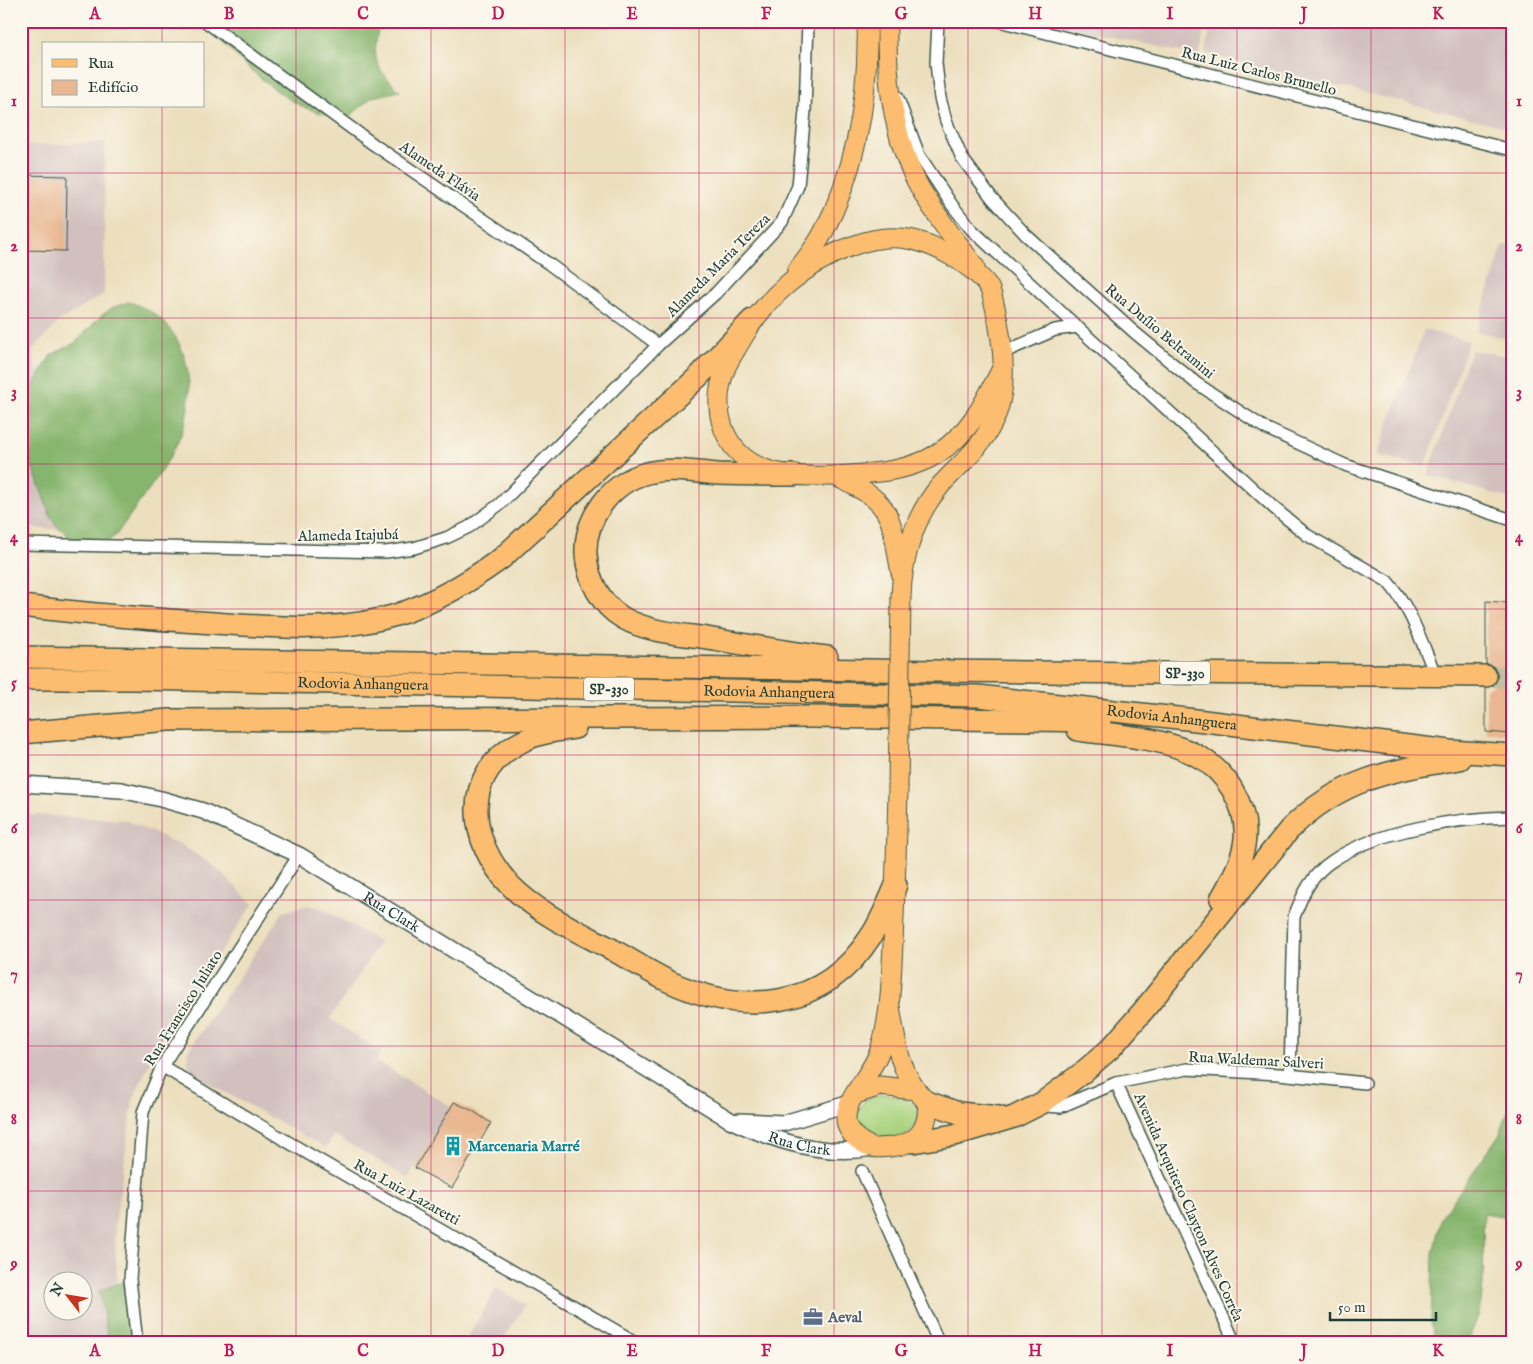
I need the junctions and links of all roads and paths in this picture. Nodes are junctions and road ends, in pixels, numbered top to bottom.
1 (205, 21) edge
2 (808, 21) edge
3 (867, 21) edge
4 (887, 21) edge
5 (999, 21) edge
6 (939, 22) edge
7 (890, 85) junction
8 (1512, 150) edge
9 (791, 281) junction
10 (988, 286) junction
11 (752, 320) junction
12 (1077, 327) junction
13 (658, 345) junction
14 (1002, 360) junction
15 (794, 475) junction
16 (836, 476) junction
17 (1512, 520) edge
18 (21, 544) edge
19 (901, 588) junction
20 (21, 606) edge
21 (21, 657) edge
22 (934, 671) junction
23 (1436, 676) junction
24 (1486, 676) tunnel mouth
25 (21, 679) edge
26 (642, 719) junction
27 (994, 720) junction
28 (1196, 720) junction
29 (21, 733) edge
30 (1491, 754) junction
31 (1512, 755) edge
32 (21, 784) edge
33 (1512, 817) edge
34 (299, 855) junction
35 (896, 886) junction
36 (1180, 962) junction
37 (890, 1006) junction
38 (162, 1066) junction
39 (1290, 1075) junction
40 (1365, 1082) dead end
41 (1116, 1083) junction
42 (921, 1096) junction
43 (852, 1099) junction
44 (1042, 1103) junction
45 (1014, 1117) junction
46 (730, 1120) junction
47 (913, 1142) junction
48 (873, 1148) junction
49 (862, 1171) dead end
50 (137, 1343) edge
51 (637, 1343) edge
52 (939, 1343) edge
53 (1234, 1343) edge

1 - 13 street, Alameda Flávia
2 - 13 street, Alameda Maria Tereza
3 - 9 main road
4 - 7 main road
5 - 8 street, Rua Luiz Carlos Brunello
6 - 17 street, Rua Duílio Beltramini
7 - 10 main road
7 - 12 street
9 - 10 main road
9 - 11 main road
10 - 14 main road
11 - 15 main road
11 - 20 highway
12 - 14 street
12 - 23 street
13 - 18 street, Alameda Itajubá
14 - 16 main road
14 - 19 main road
15 - 16 main road
15 - 22 highway
16 - 19 main road
19 - 35 main road, bridge
21 - 22 highway, Rodovia Anhanguera / SP-330
22 - 23 highway, Rodovia Anhanguera / SP-330
23 - 24 highway, Rodovia Anhanguera / SP-330
25 - 28 highway, Rodovia Anhanguera / SP-330
26 - 27 highway
26 - 29 highway
26 - 35 highway
27 - 28 highway
27 - 36 highway
28 - 30 highway, Rodovia Anhanguera / SP-330
30 - 31 highway, Rodovia Anhanguera / SP-330
30 - 36 highway
32 - 34 street, Rua Clark
33 - 39 street
34 - 38 street, Rua Francisco Juliato
34 - 46 street, Rua Clark
35 - 37 main road
36 - 44 highway
37 - 42 main road
37 - 43 main road
38 - 50 street, Rua Francisco Juliato
38 - 51 street, Rua Luiz Lazaretti
39 - 40 street, Rua Waldemar Salveri
39 - 41 street, Rua Waldemar Salveri
41 - 44 street, Rua Waldemar Salveri
41 - 53 street, Avenida Arquiteto Clayton Alves Corrêa
42 - 43 main road
42 - 45 highway
42 - 47 main road
43 - 46 street, Rua Clark
43 - 48 main road
44 - 45 highway
45 - 47 highway
46 - 48 street, Rua Clark
47 - 48 main road
49 - 52 street

